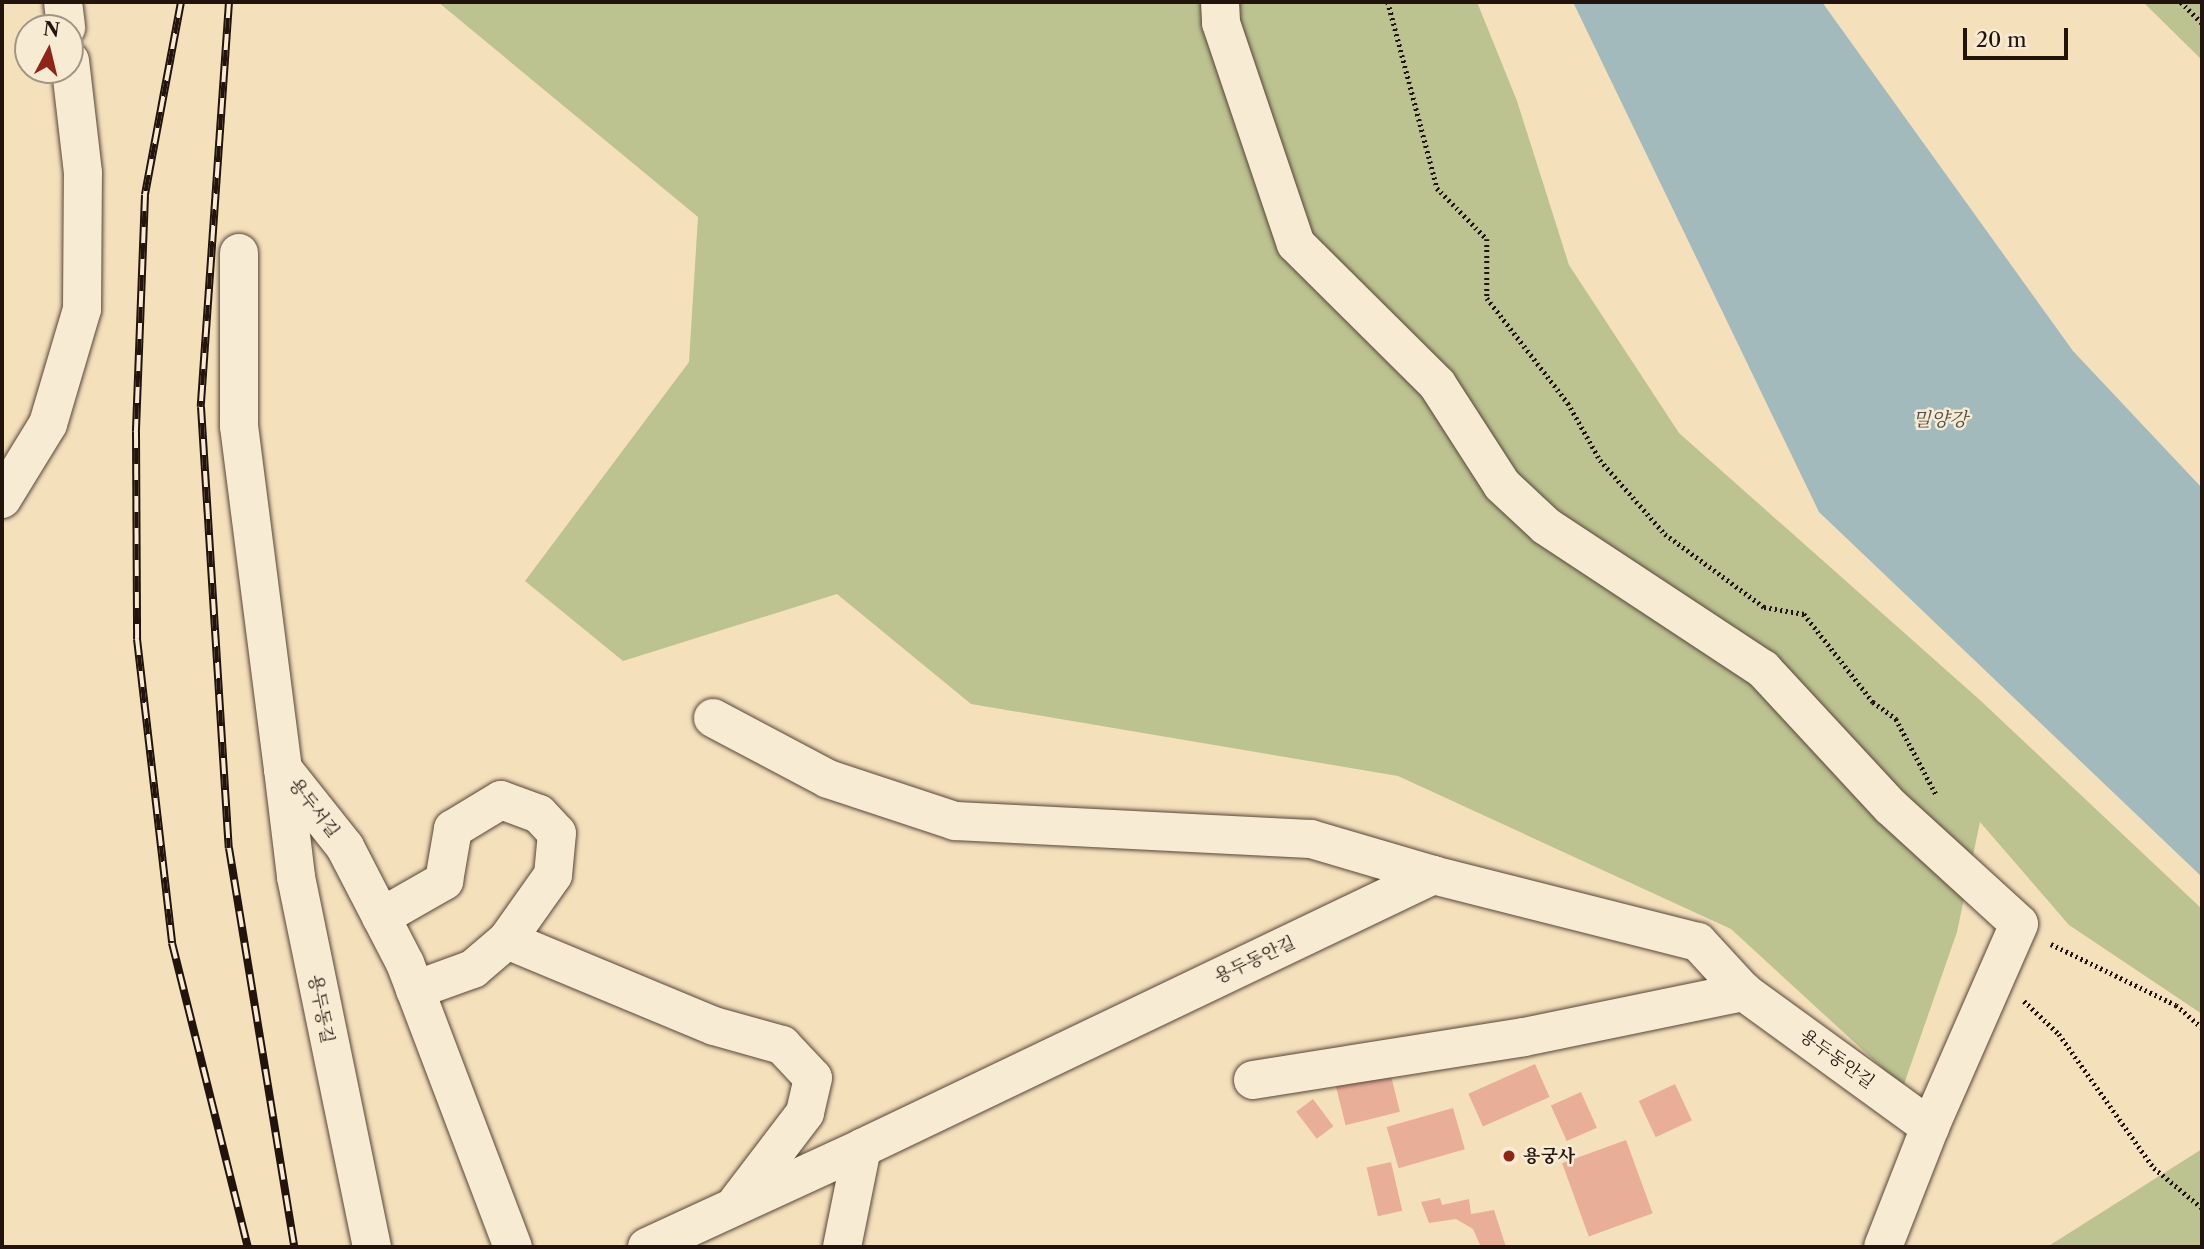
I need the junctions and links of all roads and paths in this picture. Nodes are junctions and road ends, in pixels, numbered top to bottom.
1 (1220, 2) edge
2 (1388, 2) edge
3 (2181, 2) edge
4 (2202, 23) edge
5 (73, 84) edge
6 (239, 253) dead end
7 (2, 499) edge
8 (713, 718) dead end
9 (283, 769) junction
10 (1940, 803) dead end
11 (1433, 875) junction
12 (381, 917) junction
13 (2019, 924) junction
14 (507, 940) junction
15 (2003, 960) junction
16 (415, 990) junction
17 (1744, 992) junction
18 (2202, 1028) edge
19 (1253, 1080) dead end
20 (1930, 1127) junction
21 (862, 1148) junction
22 (738, 1201) junction
23 (2202, 1208) edge
24 (372, 1247) edge
25 (513, 1247) edge
26 (647, 1247) edge
27 (842, 1247) edge
28 (1883, 1247) edge

1 - 13 street
2 - 10 path
3 - 4 path
5 - 7 street
6 - 9 street, 용두서길
8 - 11 street
9 - 12 street, 용두서길
9 - 24 street, 용두동길
11 - 17 street, 용두동안길
11 - 21 street, 용두동안길
12 - 14 street
12 - 16 street, 용두서길
13 - 15 street
13 - 18 path
14 - 16 street
14 - 22 street
15 - 20 street
15 - 23 path
16 - 25 street, 용두서길
17 - 19 street
17 - 20 street, 용두동안길
20 - 28 street
21 - 22 street, 용두동안길
21 - 27 street
22 - 26 street, 용두동안길

